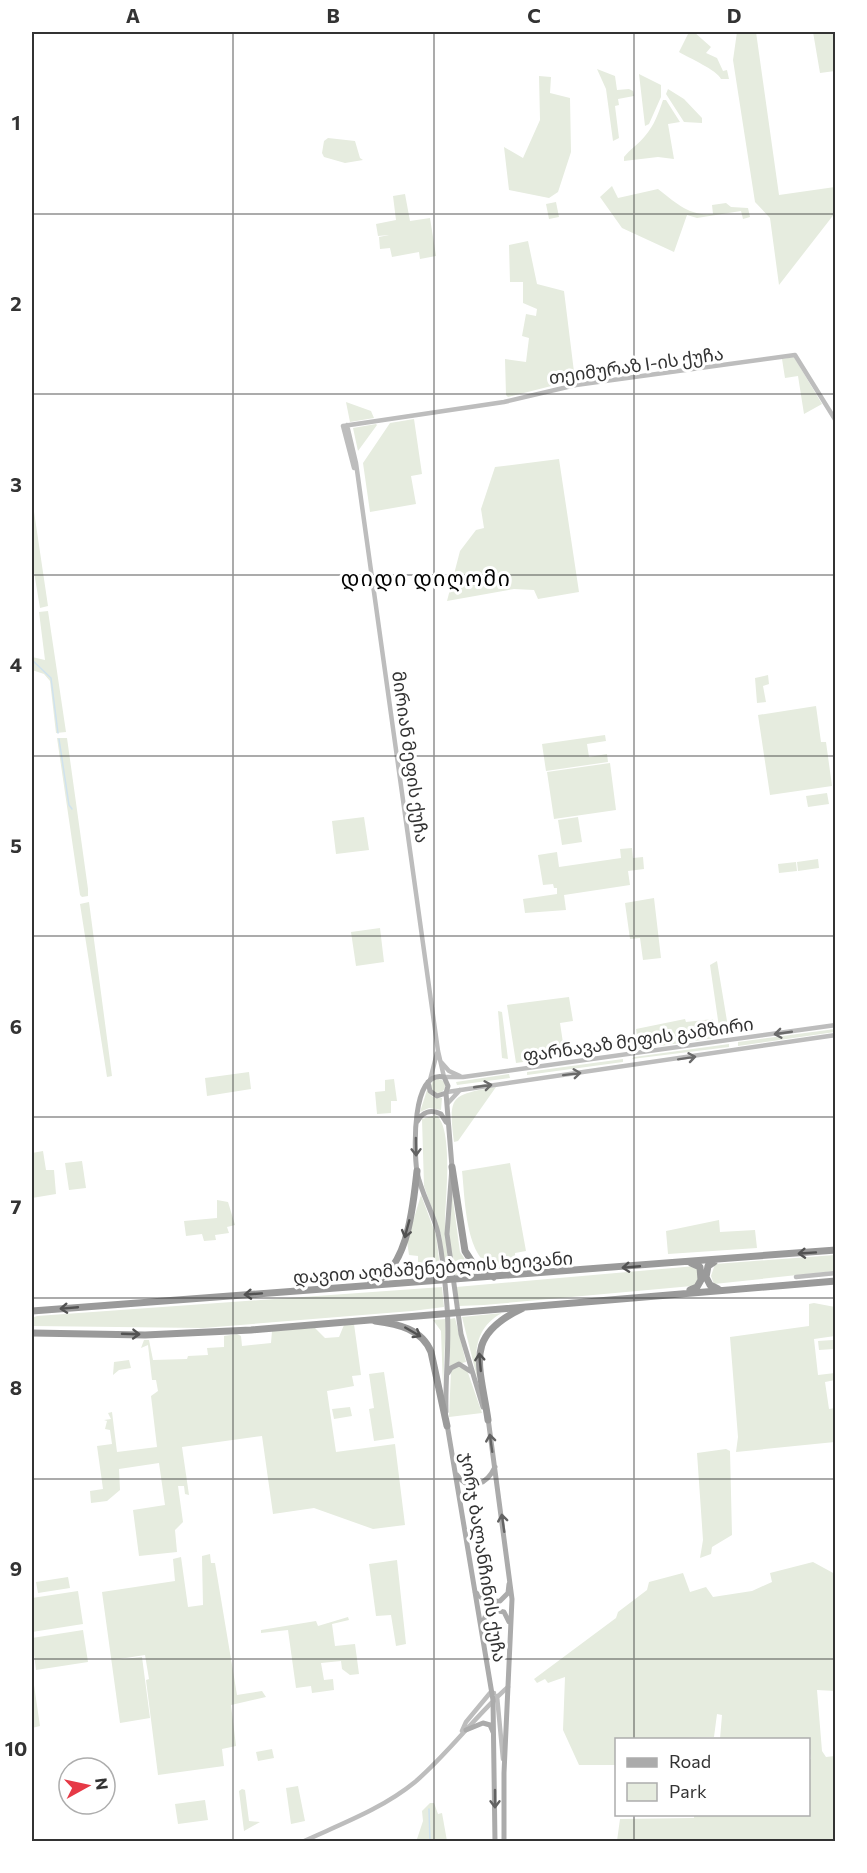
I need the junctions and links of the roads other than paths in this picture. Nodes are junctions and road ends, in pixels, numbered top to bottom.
1 (836, 421) edge
2 (345, 425) joint
3 (836, 1026) edge
4 (836, 1035) edge
5 (438, 1051) junction
6 (630, 1054) junction
7 (439, 1058) junction
8 (631, 1066) junction
9 (444, 1077) junction
10 (462, 1077) junction
11 (455, 1078) junction
12 (429, 1081) junction
13 (459, 1089) junction
14 (446, 1092) junction
15 (446, 1107) junction
16 (416, 1124) junction
17 (447, 1126) junction
18 (452, 1167) junction
19 (417, 1171) junction
20 (836, 1251) edge
21 (722, 1259) junction
22 (689, 1262) junction
23 (836, 1273) edge
24 (444, 1277) joint
25 (796, 1277) joint
26 (496, 1278) junction
27 (836, 1281) edge
28 (784, 1284) junction
29 (358, 1287) junction
30 (720, 1290) junction
31 (681, 1293) junction
32 (528, 1305) junction
33 (33, 1312) edge
34 (361, 1319) junction
35 (34, 1332) edge
36 (471, 1372) junction
37 (447, 1376) junction
38 (488, 1420) junction
39 (447, 1426) junction
40 (495, 1467) junction
41 (456, 1474) junction
42 (511, 1580) junction
43 (476, 1592) junction
44 (511, 1627) junction
45 (482, 1629) junction
46 (507, 1687) junction
47 (490, 1693) junction
48 (495, 1698) junction
49 (463, 1732) junction
50 (495, 1740) junction
51 (504, 1773) junction
52 (302, 1842) edge
53 (495, 1842) edge
54 (504, 1842) edge

1 - 2 main road, თეიმურაზ I-ის ქუჩა
2 - 5 main road, მირიან მეფის ქუჩა
3 -> 6 main road, ფარნავაზ მეფის გამზირი
8 -> 4 main road, ფარნავაზ მეფის გამზირი
5 - 7 main road, მირიან მეფის ქუჩა
5 - 12 main road, მირიან მეფის ქუჩა
6 - 8 main road
6 - 10 main road, ფარნავაზ მეფის გამზირი
7 - 9 main road, მირიან მეფის ქუჩა
7 - 10 main road
13 -> 8 main road, ფარნავაზ მეფის გამზირი
9 - 11 main road, ფარნავაზ მეფის გამზირი
9 - 12 main road
9 - 14 main road
10 - 11 main road, ფარნავაზ მეფის გამზირი
11 - 13 main road
12 - 14 main road
12 - 16 main road, მირიან მეფის ქუჩა
13 - 14 main road, ფარნავაზ მეფის გამზირი
13 - 15 main road
14 - 15 main road
15 - 17 main road
16 - 17 main road
16 -> 19 main road, მირიან მეფის ქუჩა
17 - 18 main road
18 - 26 highway
18 - 36 main road
19 - 24 main road, მირიან მეფის ქუჩა
19 -> 29 highway
20 -> 21 highway, დავით აღმაშენებლის ხეივანი
21 - 22 highway, დავით აღმაშენებლის ხეივანი
21 - 30 highway
22 -> 26 highway, დავით აღმაშენებლის ხეივანი
22 - 31 highway
23 - 25 main road
24 - 37 main road, ჯორჯ ბალანჩინის ქუჩა
25 - 28 highway
26 - 29 highway, დავით აღმაშენებლის ხეივანი
27 - 28 highway
28 - 30 highway
29 -> 33 highway, დავით აღმაშენებლის ხეივანი
30 - 31 highway
31 - 32 highway
32 - 34 highway
38 -> 32 highway
35 -> 34 highway
34 -> 39 highway
36 - 37 main road
36 - 38 main road
37 - 39 main road, ჯორჯ ბალანჩინის ქუჩა
40 -> 38 main road
39 - 41 main road, ჯორჯ ბალანჩინის ქუჩა
40 - 41 main road
42 -> 40 main road
41 - 43 main road, ჯორჯ ბალანჩინის ქუჩა
42 - 43 main road
42 - 44 main road
43 - 45 main road, ჯორჯ ბალანჩინის ქუჩა
44 - 45 main road
44 - 46 main road
45 - 47 main road, ჯორჯ ბალანჩინის ქუჩა
46 - 48 main road
46 - 51 main road
47 - 48 main road, ჯორჯ ბალანჩინის ქუჩა
47 - 49 main road
48 - 49 main road
48 - 50 main road, ჯორჯ ბალანჩინის ქუჩა
48 - 51 main road
49 - 50 main road
49 - 52 main road
50 -> 53 main road, ჯორჯ ბალანჩინის ქუჩა
51 - 54 main road

